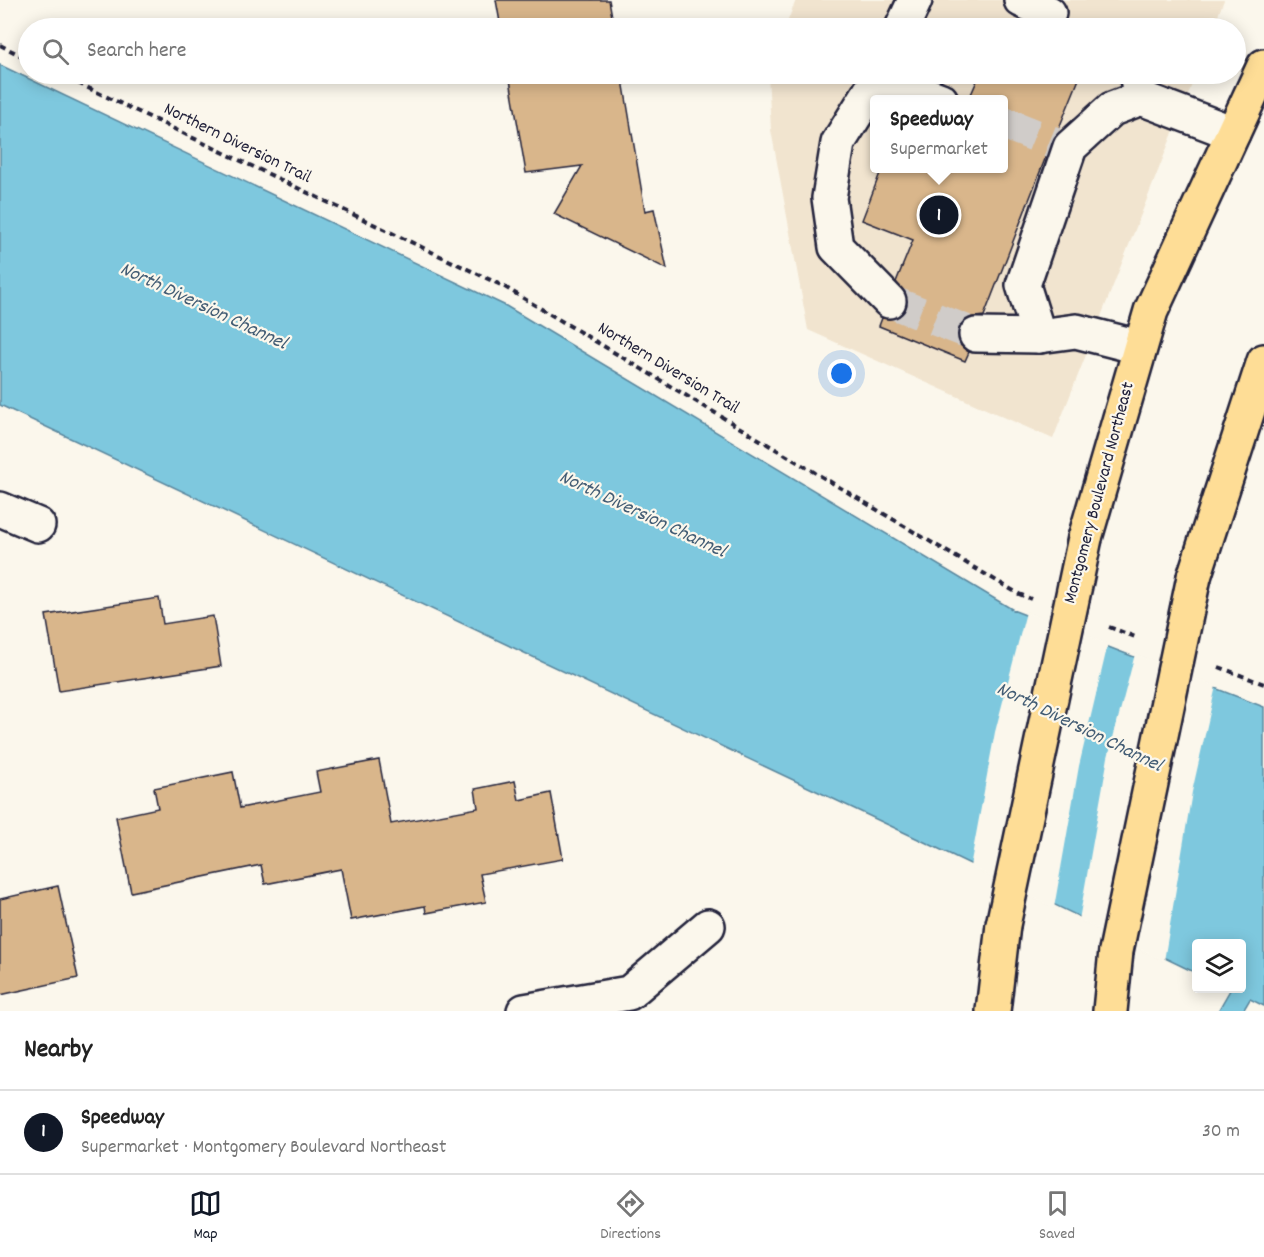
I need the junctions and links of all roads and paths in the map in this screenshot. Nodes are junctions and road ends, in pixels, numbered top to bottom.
1 (915, 0) edge
2 (907, 18) edge
3 (0, 45) edge
4 (18, 54) edge
5 (1264, 66) edge
6 (80, 84) edge
7 (875, 84) edge
8 (904, 84) edge
9 (1139, 86) edge
10 (931, 95) edge
11 (1233, 133) junction
12 (889, 301) tunnel mouth
13 (976, 336) tunnel mouth
14 (1039, 336) junction
15 (1139, 347) junction
16 (1264, 361) edge
17 (0, 509) edge
18 (39, 525) dead end
19 (1041, 602) dead end
20 (1108, 627) dead end
21 (1142, 639) dead end
22 (1208, 663) dead end
23 (1264, 684) edge
24 (708, 926) dead end
25 (524, 1011) edge
26 (993, 1011) edge
27 (1110, 1011) edge

1 - 2 street
3 - 4 path
5 - 11 main road, Montgomery Boulevard Northeast
6 - 19 path, Northern Diversion Trail
7 - 12 street
8 - 10 street
9 - 11 street
9 - 14 street
11 - 15 main road, Montgomery Boulevard Northeast
13 - 14 street
14 - 15 street
15 - 26 main road, Montgomery Boulevard Northeast, bridge
16 - 27 main road, bridge
17 - 18 street
20 - 21 path
22 - 23 path
24 - 25 street

